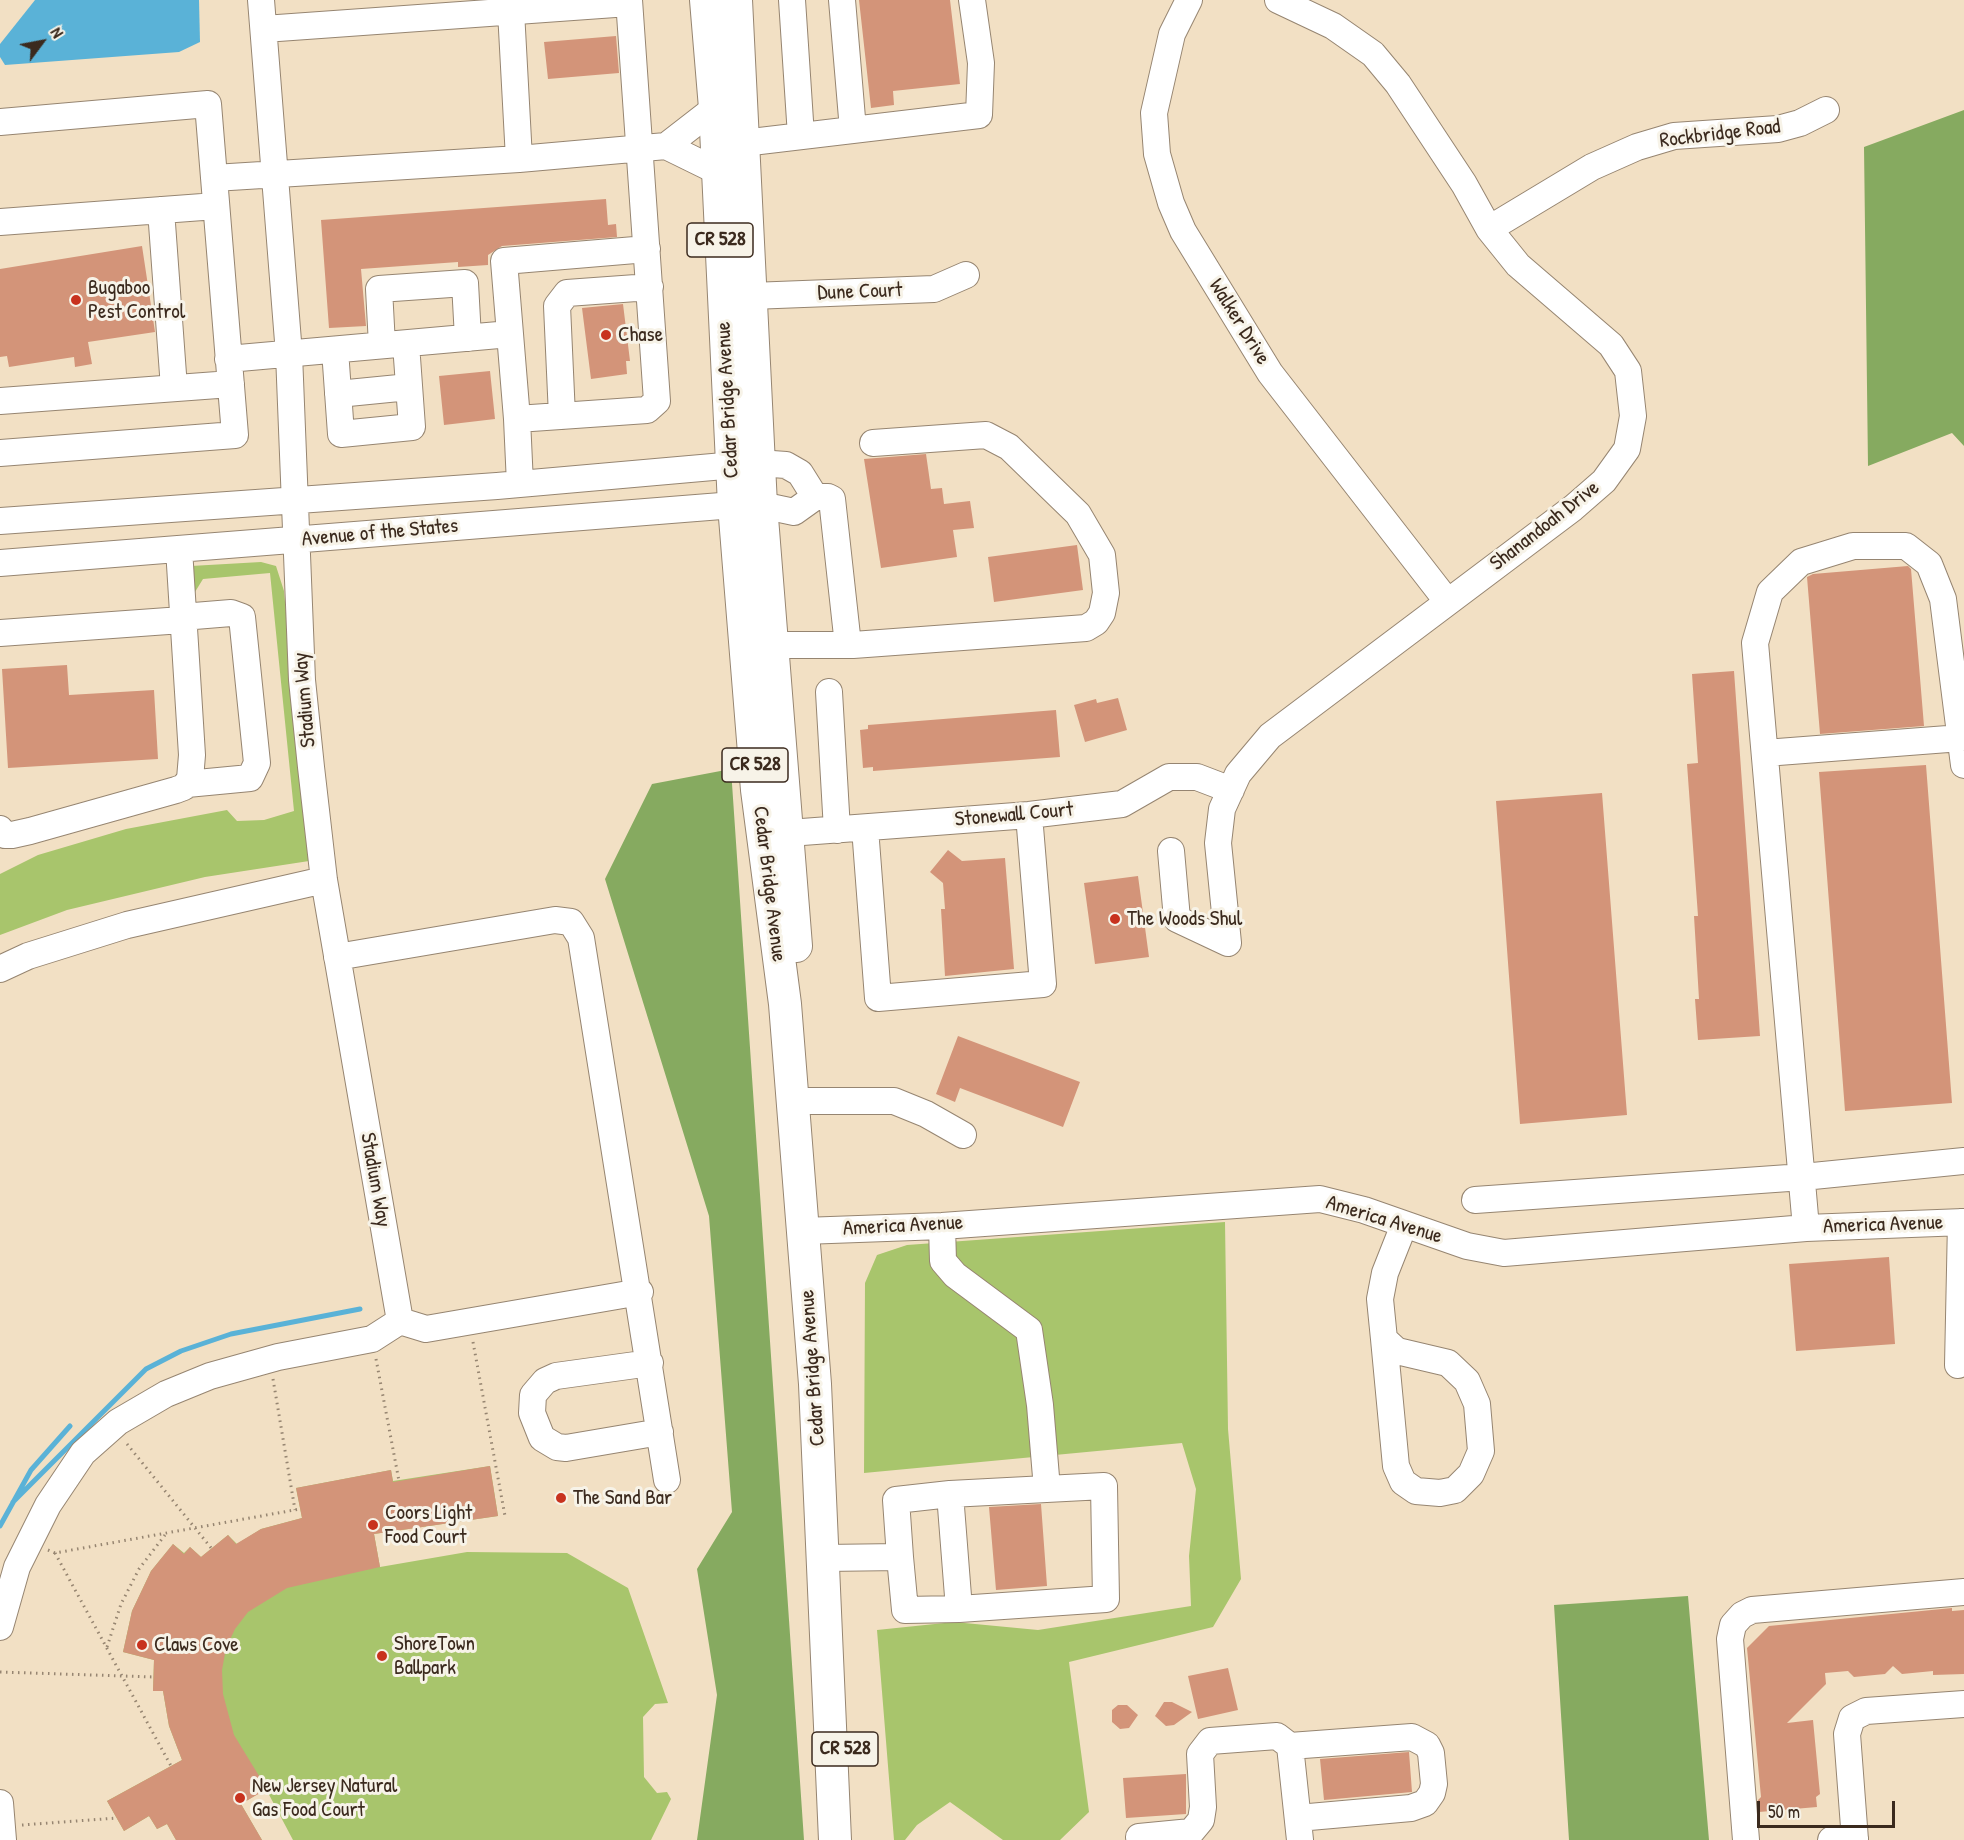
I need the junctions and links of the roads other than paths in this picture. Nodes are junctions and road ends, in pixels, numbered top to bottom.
1 (261, 0) edge
2 (706, 0) edge
3 (736, 0) edge
4 (792, 0) edge
5 (842, 0) edge
6 (972, 0) edge
7 (1189, 0) edge
8 (1278, 0) edge
9 (629, 1) edge
10 (511, 11) junction
11 (264, 29) junction
12 (715, 108) junction
13 (1826, 110) dead end
14 (0, 122) edge
15 (853, 130) junction
16 (801, 136) junction
17 (743, 143) junction
18 (666, 146) junction
19 (639, 148) junction
20 (519, 159) junction
21 (717, 171) junction
22 (274, 174) junction
23 (214, 178) junction
24 (216, 206) junction
25 (161, 210) junction
26 (0, 222) edge
27 (1489, 229) junction
28 (647, 249) junction
29 (966, 275) dead end
30 (650, 287) junction
31 (751, 296) junction
32 (510, 334) junction
33 (468, 338) junction
34 (394, 345) junction
35 (335, 350) junction
36 (289, 354) junction
37 (229, 371) junction
38 (409, 387) junction
39 (174, 388) junction
40 (338, 394) junction
41 (0, 401) edge
42 (562, 416) junction
43 (517, 419) junction
44 (873, 443) dead end
45 (0, 453) edge
46 (745, 464) junction
47 (520, 484) junction
48 (815, 497) junction
49 (296, 499) junction
50 (747, 505) junction
51 (0, 521) edge
52 (296, 540) junction
53 (179, 549) junction
54 (0, 563) edge
55 (1447, 600) junction
56 (182, 618) junction
57 (0, 633) edge
58 (772, 645) junction
59 (848, 645) junction
60 (829, 692) dead end
61 (1961, 738) junction
62 (1765, 753) junction
63 (1964, 765) edge
64 (187, 784) junction
65 (1230, 790) junction
66 (1029, 815) junction
67 (865, 828) junction
68 (837, 830) junction
69 (1, 831) edge
70 (789, 834) junction
71 (1171, 851) dead end
72 (324, 880) junction
73 (337, 957) junction
74 (0, 969) edge
75 (790, 1063) junction
76 (793, 1101) junction
77 (963, 1136) dead end
78 (1964, 1161) edge
79 (1803, 1177) junction
80 (1475, 1200) dead end
81 (1963, 1222) edge
82 (1404, 1225) junction
83 (942, 1226) junction
84 (1806, 1228) junction
85 (803, 1231) junction
86 (640, 1292) junction
87 (400, 1321) junction
88 (1384, 1339) junction
89 (650, 1363) junction
90 (1958, 1365) dead end
91 (660, 1432) junction
92 (668, 1480) dead end
93 (1047, 1489) junction
94 (950, 1494) junction
95 (900, 1557) junction
96 (824, 1558) junction
97 (1964, 1592) edge
98 (959, 1609) junction
99 (0, 1627) edge
100 (828, 1659) junction
101 (1964, 1704) edge
102 (1290, 1746) junction
103 (1299, 1829) edge
104 (1139, 1838) dead end
105 (1847, 1839) edge
106 (835, 1840) edge
107 (855, 1840) edge
108 (1746, 1840) edge

1 - 11 street, Stadium Way
2 - 12 main road, Cedar Bridge Avenue / CR 528
3 - 17 main road
4 - 16 street
5 - 15 street
6 - 15 street
7 - 55 street, Walker Drive
8 - 27 street, Shanandoah Drive
9 - 10 street
9 - 19 street
10 - 11 street
10 - 20 street
11 - 22 street, Stadium Way
12 - 18 street
12 - 21 main road, Cedar Bridge Avenue / CR 528
13 - 27 street, Rockbridge Road
14 - 23 street
15 - 16 street
16 - 17 street
17 - 31 main road
18 - 19 street
18 - 21 street
19 - 20 street
19 - 28 street
20 - 22 street
21 - 46 main road, Cedar Bridge Avenue / CR 528
22 - 23 street
22 - 36 street, Stadium Way
23 - 24 street
24 - 25 street
24 - 37 street
25 - 26 street
25 - 39 street
27 - 55 street, Shanandoah Drive
28 - 30 street
28 - 32 street
29 - 31 street, Dune Court
30 - 42 street
30 - 42 street
31 - 46 main road
32 - 33 street
32 - 43 street
33 - 34 street
33 - 34 street
34 - 35 street
34 - 38 street
35 - 36 street
35 - 40 street
36 - 37 street
36 - 49 street, Stadium Way
37 - 39 street
37 - 45 street
38 - 40 street
38 - 40 street
39 - 41 street
42 - 43 street
43 - 47 street
44 - 59 street
46 - 47 street, Avenue of the States
46 - 48 street, Avenue of the States
46 - 50 main road
47 - 49 street, Avenue of the States
48 - 50 street, Avenue of the States
48 - 59 street, Avenue of the States
49 - 51 street, Avenue of the States
49 - 52 street, Stadium Way
50 - 52 street, Avenue of the States
50 - 58 main road
50 - 75 main road, Cedar Bridge Avenue / CR 528
52 - 53 street, Avenue of the States
52 - 72 street, Stadium Way
53 - 54 street, Avenue of the States
53 - 56 street
55 - 65 street, Shanandoah Drive
56 - 57 street
56 - 64 street
56 - 64 street
58 - 59 street
58 - 70 main road
60 - 68 street
61 - 62 street
61 - 62 street
61 - 63 street
62 - 79 street
64 - 69 street
65 - 66 street, Stonewall Court
65 - 71 street, Shanandoah Drive
66 - 67 street, Stonewall Court
66 - 67 street
67 - 68 street, Stonewall Court
68 - 70 street, Stonewall Court
70 - 75 main road
72 - 73 street, Stadium Way
72 - 74 street
73 - 86 street
73 - 87 street, Stadium Way
75 - 76 main road, Cedar Bridge Avenue / CR 528
76 - 77 street
76 - 85 main road, Cedar Bridge Avenue / CR 528
78 - 79 street
79 - 80 street
79 - 84 street
81 - 84 street, America Avenue
81 - 90 street
82 - 83 street, America Avenue
82 - 84 street, America Avenue
82 - 88 street
83 - 85 street, America Avenue
83 - 93 street
85 - 96 main road, Cedar Bridge Avenue / CR 528
86 - 87 street
86 - 89 street
87 - 99 street
88 - 88 street
89 - 91 street
89 - 91 street
91 - 92 street
93 - 94 street
93 - 98 street
94 - 95 street
94 - 98 street
95 - 96 street
95 - 98 street
96 - 100 main road, Cedar Bridge Avenue / CR 528
97 - 108 street
100 - 106 main road, Cedar Bridge Avenue / CR 528
100 - 107 main road, Cedar Bridge Avenue / CR 528
101 - 105 street
102 - 103 street
102 - 103 street
102 - 104 street

